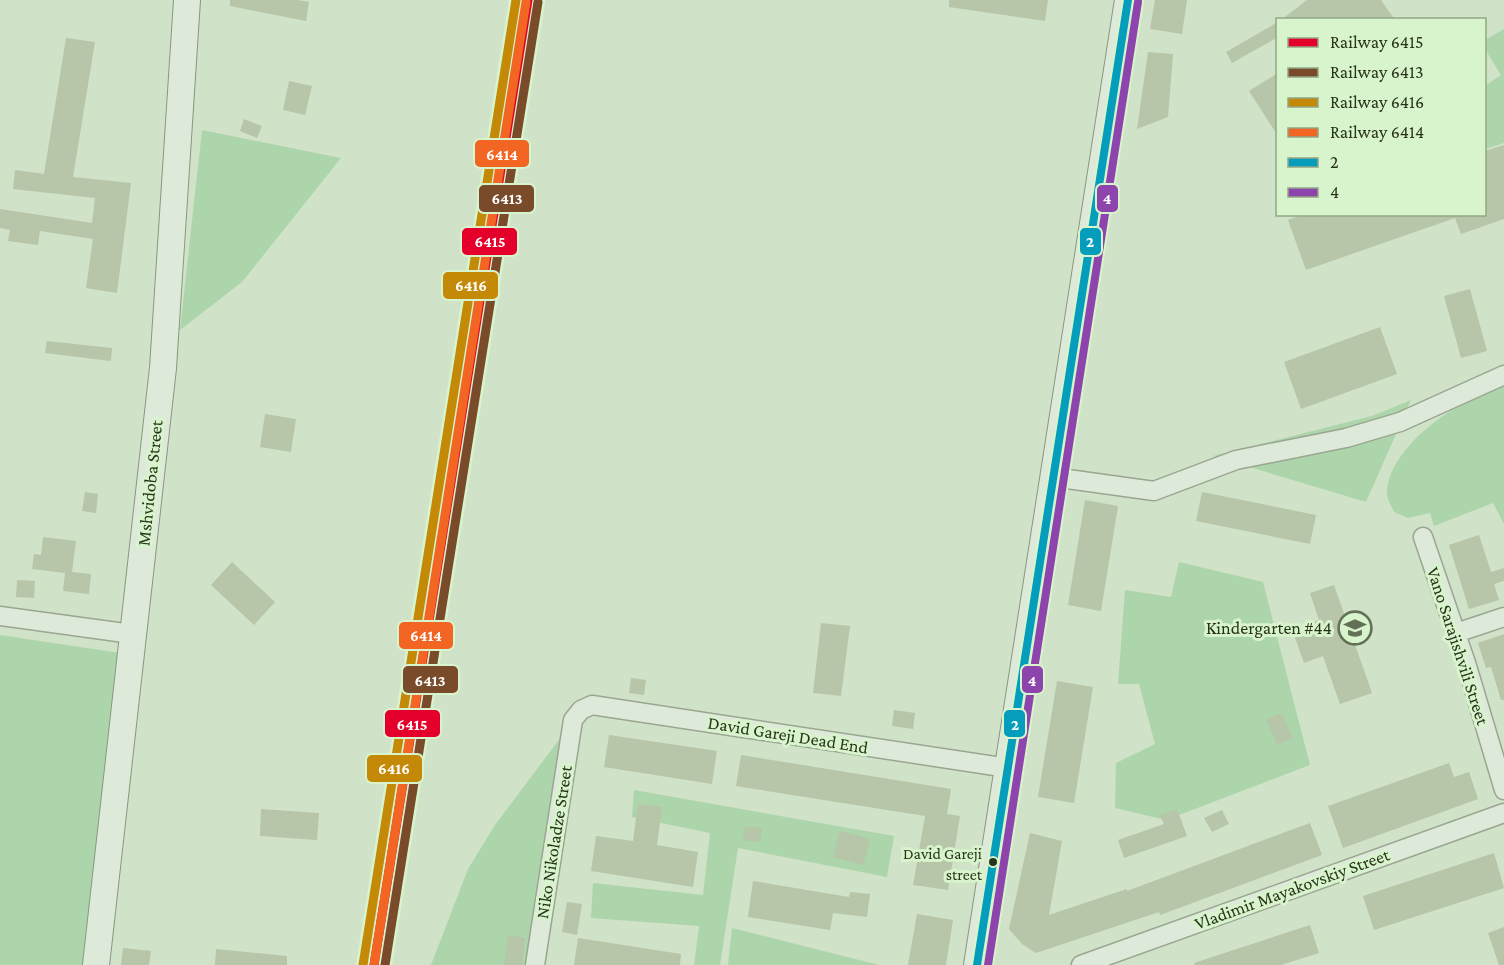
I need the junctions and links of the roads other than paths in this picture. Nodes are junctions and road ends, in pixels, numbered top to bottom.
1 (187, 0) edge
2 (1128, 0) edge
3 (1504, 375) edge
4 (1053, 477) junction
5 (1423, 537) dead end
6 (0, 616) edge
7 (1504, 616) edge
8 (1456, 633) junction
9 (132, 634) junction
10 (573, 720) joint
11 (1008, 768) junction
12 (1504, 790) edge
13 (1504, 813) edge
14 (96, 965) edge
15 (535, 965) edge
16 (977, 965) edge
17 (1081, 965) edge

1 - 9 main road, Mshvidoba Street
2 - 4 main road
3 - 4 street
4 - 11 main road
5 - 8 street, Vano Sarajishvili Street
6 - 9 street
7 - 8 street
8 - 12 street, Vano Sarajishvili Street
9 - 14 main road, Mshvidoba Street
10 - 11 street, David Gareji Dead End
10 - 15 street, Niko Nikoladze Street
11 - 16 main road
13 - 17 street, Vladimir Mayakovskiy Street

